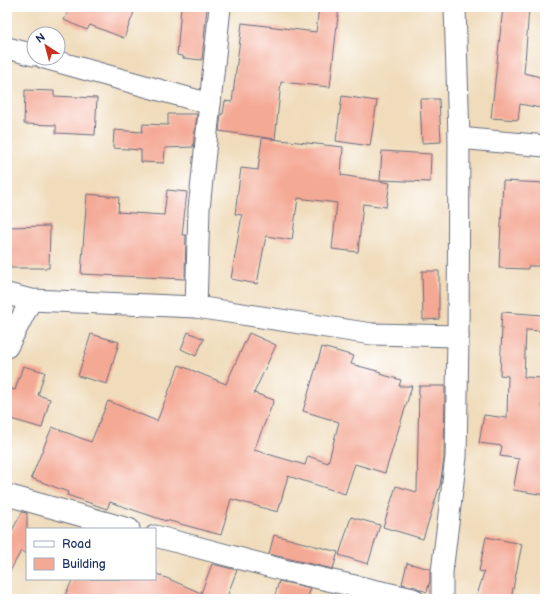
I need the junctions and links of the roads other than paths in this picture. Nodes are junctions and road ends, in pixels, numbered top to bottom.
1 (220, 7) edge
2 (455, 7) edge
3 (7, 48) edge
4 (26, 53) edge
5 (66, 64) edge
6 (210, 104) junction
7 (459, 138) junction
8 (545, 146) edge
9 (7, 294) edge
10 (31, 300) junction
11 (196, 307) junction
12 (458, 336) junction
13 (7, 347) edge
14 (7, 495) edge
15 (125, 528) edge
16 (156, 536) edge
17 (413, 599) edge
18 (442, 599) edge

1 - 6 street
2 - 7 street
3 - 4 street
5 - 6 street
6 - 11 street
7 - 8 street
7 - 12 street
9 - 10 street
10 - 11 street
10 - 13 street
11 - 12 street
12 - 18 street
14 - 15 street
16 - 17 street

